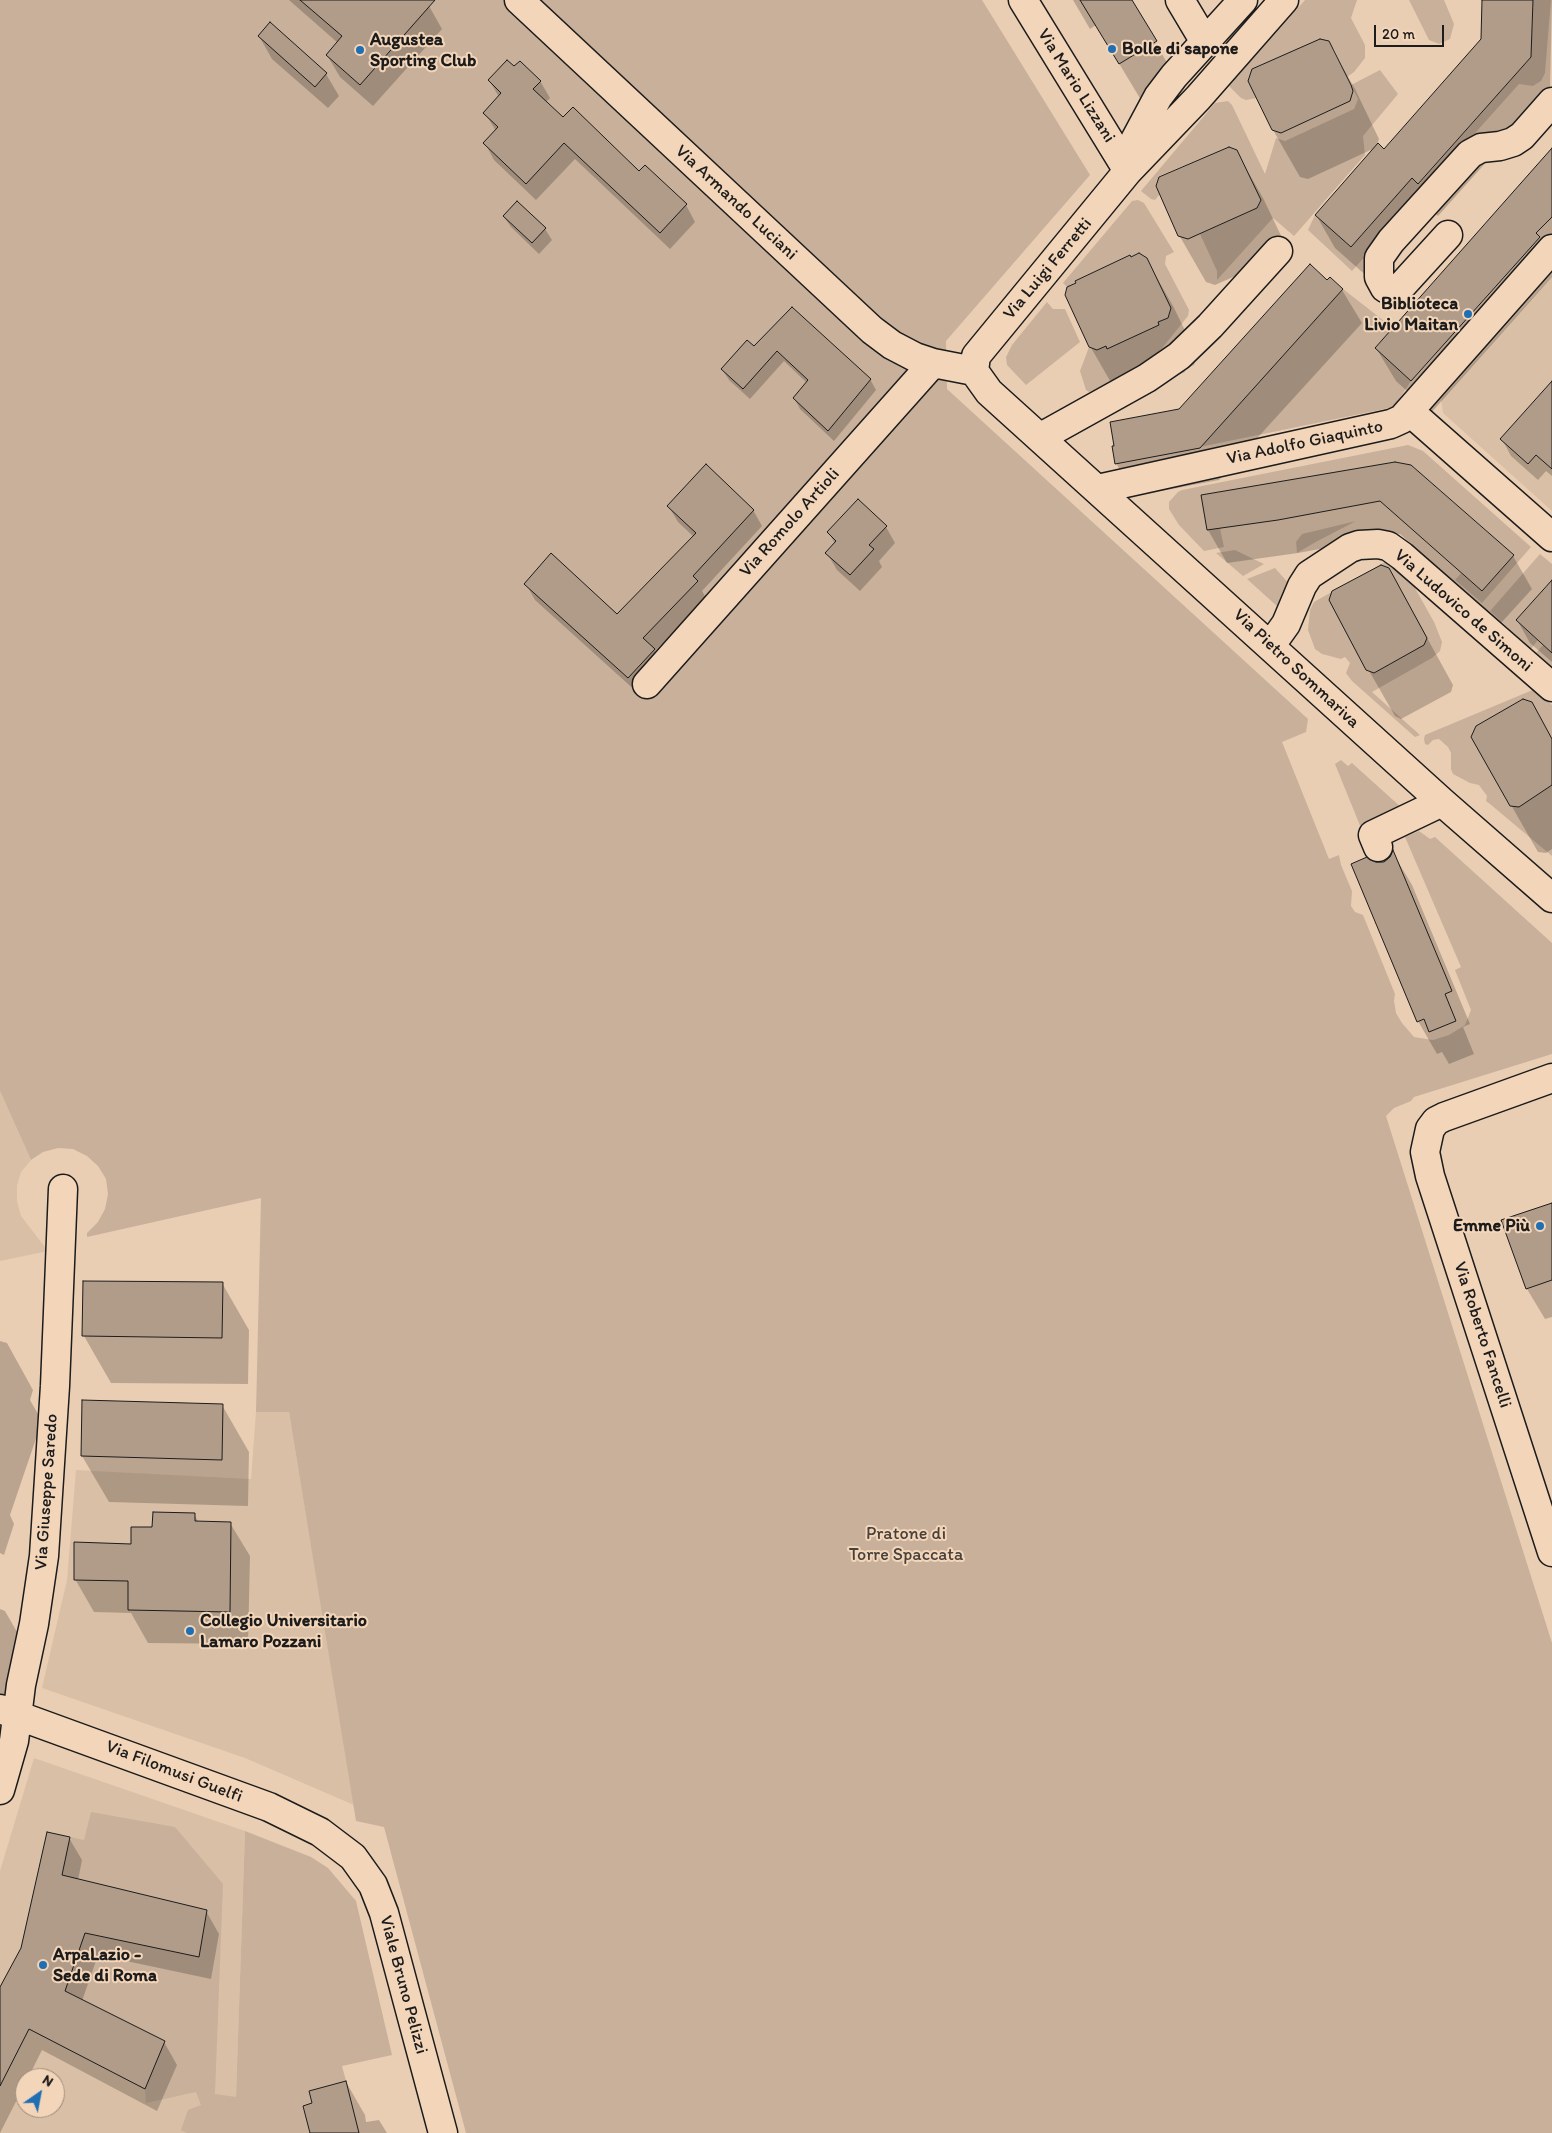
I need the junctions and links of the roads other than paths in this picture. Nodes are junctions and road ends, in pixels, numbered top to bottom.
1 (519, 0) edge
2 (1023, 0) edge
3 (1180, 0) edge
4 (1243, 0) edge
5 (1284, 0) edge
6 (1205, 42) junction
7 (1552, 102) edge
8 (1128, 172) junction
9 (1448, 235) dead end
10 (1552, 249) edge
11 (1278, 251) dead end
12 (934, 363) junction
13 (974, 371) junction
14 (1409, 411) junction
15 (1041, 437) junction
16 (1098, 489) junction
17 (1552, 537) edge
18 (1270, 645) junction
19 (647, 684) dead end
20 (1552, 688) edge
21 (1442, 802) junction
22 (1378, 847) dead end
23 (1552, 898) edge
24 (1552, 1078) edge
25 (63, 1189) dead end
26 (1552, 1552) edge
27 (8, 1712) edge
28 (0, 1790) edge
29 (342, 1848) joint
30 (443, 2133) edge

1 - 12 street, Via Armando Luciani
2 - 8 street, Via Mario Lizzani
3 - 6 street
4 - 6 street, Via Luigi Ferretti
5 - 8 street, Via Luigi Ferretti
6 - 8 street, Via Luigi Ferretti
7 - 9 street
8 - 13 street, Via Luigi Ferretti
10 - 14 street, Via Adolfo Giaquinto
11 - 15 street
12 - 13 street, Via Armando Luciani
12 - 19 street, Via Romolo Artioli
13 - 15 street, Via Pietro Sommariva
14 - 16 street, Via Adolfo Giaquinto
14 - 17 street
15 - 16 street, Via Pietro Sommariva
16 - 18 street, Via Pietro Sommariva
18 - 20 street, Via Ludovico de Simoni
18 - 21 street, Via Pietro Sommariva
21 - 22 street
21 - 23 street, Via Pietro Sommariva
24 - 26 street, Via Roberto Fancelli
25 - 27 street, Via Giuseppe Saredo
27 - 28 street, Via Giuseppe Saredo
27 - 29 street, Via Filomusi Guelfi
29 - 30 street, Viale Bruno Pelizzi

